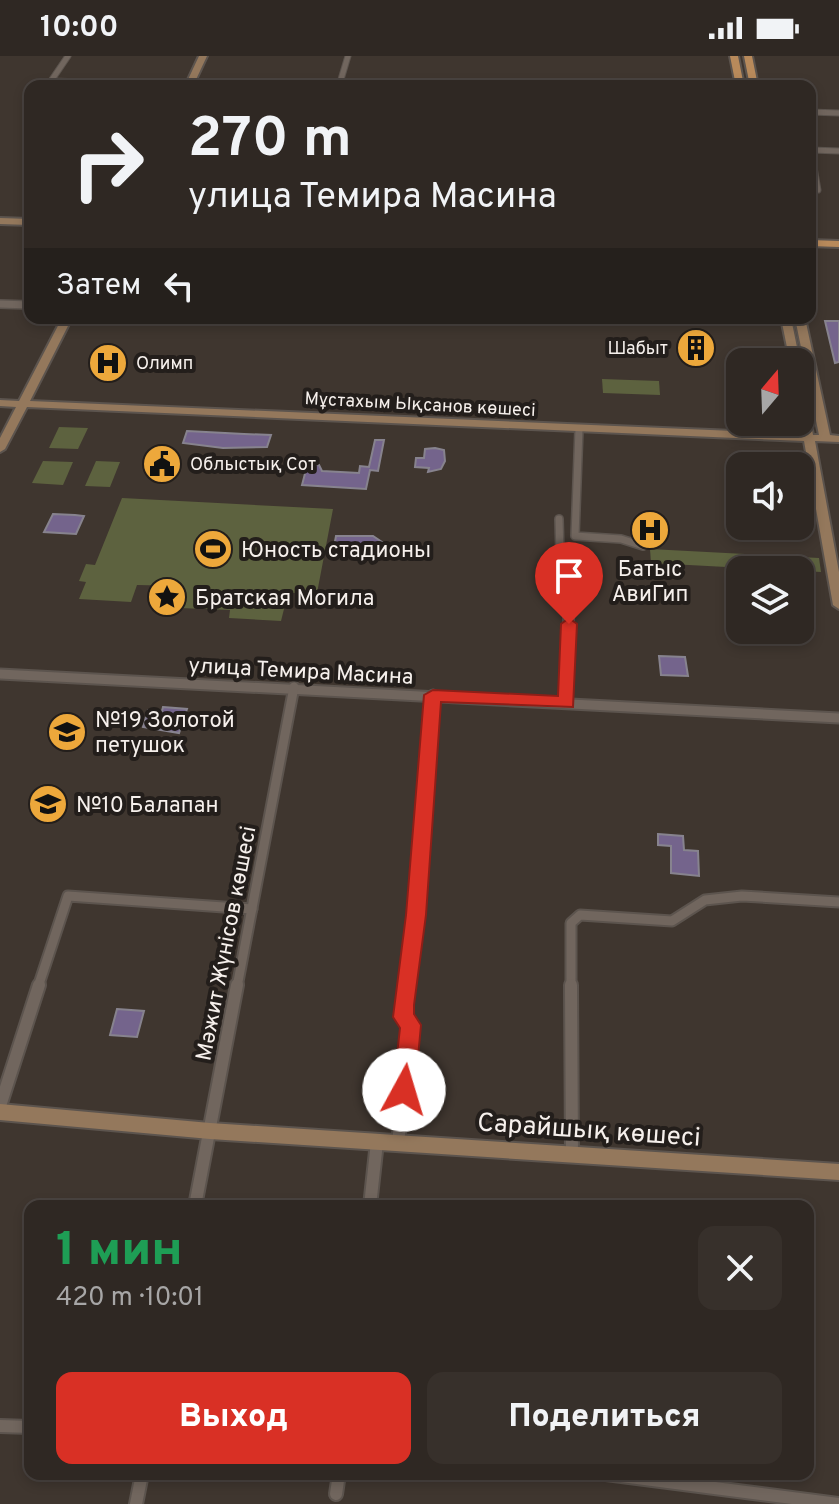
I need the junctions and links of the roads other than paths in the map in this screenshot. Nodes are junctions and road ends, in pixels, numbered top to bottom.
1 (68, 56) edge
2 (203, 56) edge
3 (348, 56) edge
4 (734, 56) edge
5 (748, 56) edge
6 (52, 80) edge
7 (192, 80) edge
8 (341, 80) edge
9 (739, 80) edge
10 (753, 80) edge
11 (816, 112) edge
12 (839, 113) edge
13 (816, 150) edge
14 (839, 151) edge
15 (0, 221) edge
16 (24, 222) edge
17 (816, 243) edge
18 (839, 244) edge
19 (0, 304) edge
20 (24, 305) edge
21 (64, 324) edge
22 (787, 324) edge
23 (801, 324) edge
24 (792, 348) edge
25 (0, 403) edge
26 (24, 404) junction
27 (579, 429) junction
28 (809, 436) edge
29 (825, 438) junction
30 (839, 439) edge
31 (810, 443) junction
32 (0, 449) edge
33 (559, 519) dead end
34 (643, 546) dead end
35 (839, 605) edge
36 (0, 674) edge
37 (294, 687) junction
38 (433, 695) junction
39 (567, 702) junction
40 (839, 718) edge
41 (839, 902) edge
42 (252, 909) junction
43 (0, 1109) edge
44 (210, 1131) junction
45 (377, 1142) junction
46 (398, 1143) junction
47 (572, 1154) junction
48 (839, 1172) edge
49 (196, 1200) edge
50 (371, 1200) edge
51 (0, 1426) edge
52 (24, 1427) edge
53 (141, 1480) edge
54 (338, 1480) edge
55 (653, 1480) edge
56 (336, 1494) dead end
57 (136, 1504) edge
58 (839, 1504) edge

1 - 6 street
2 - 7 street
3 - 8 street
4 - 9 main road
5 - 10 main road
11 - 12 street
13 - 14 street
15 - 16 street
17 - 18 main road
19 - 20 street
21 - 26 street
22 - 24 street
23 - 29 street
25 - 26 street, Мұстахым Ықсанов көшесі
26 - 27 street, Мұстахым Ықсанов көшесі
26 - 32 street
27 - 31 street, Мұстахым Ықсанов көшесі
27 - 34 street
28 - 31 street
29 - 30 street
29 - 31 street
31 - 35 street
33 - 39 street
36 - 37 street, улица Темира Масина
37 - 38 street, улица Темира Масина
37 - 42 street, Мәжит Жүнісов көшесі
38 - 39 street, улица Темира Масина
38 - 46 street
39 - 40 street, улица Темира Масина
41 - 47 street
42 - 43 street
42 - 44 street, Мәжит Жүнісов көшесі
43 - 44 street, Сарайшық көшесі
44 - 45 street, Сарайшық көшесі
44 - 49 street, Мәжит Жүнісов көшесі
45 - 46 street, Сарайшық көшесі
45 - 50 street
46 - 47 street, Сарайшық көшесі
47 - 48 street, Сарайшық көшесі
51 - 52 street
53 - 57 street
54 - 56 street
55 - 58 street

